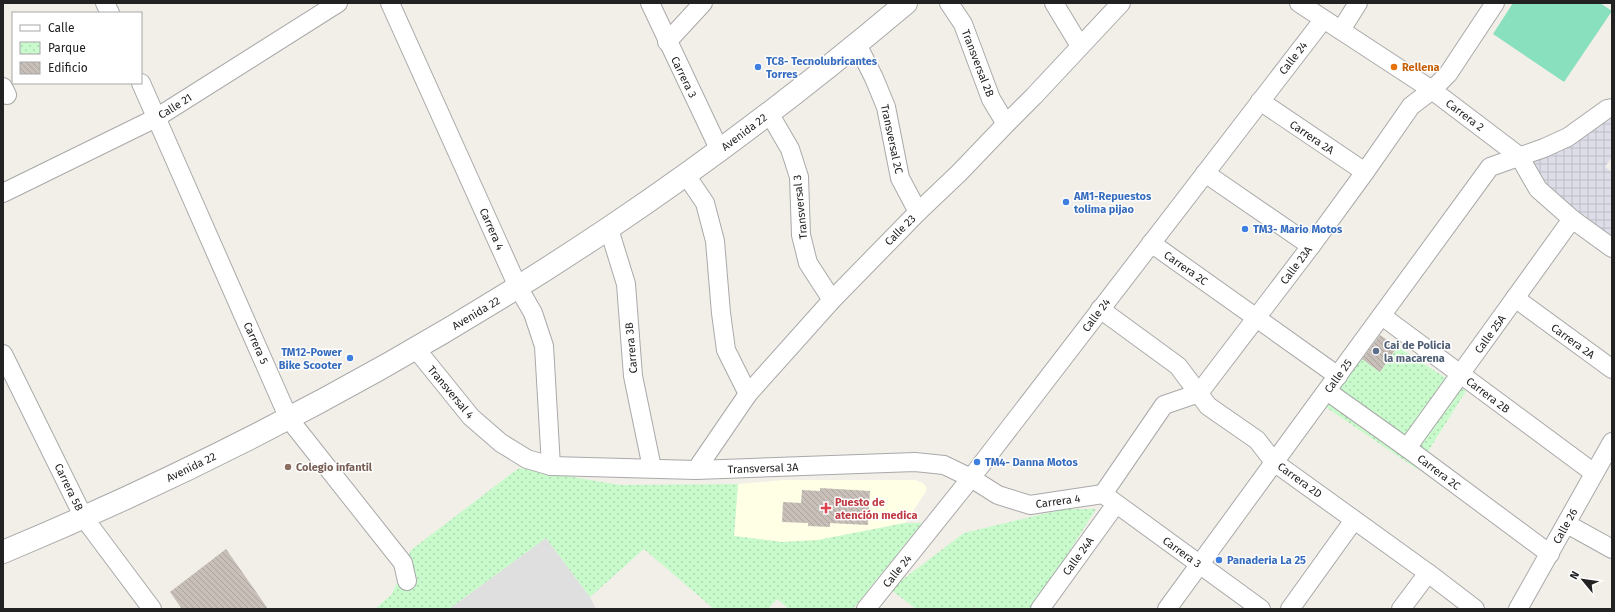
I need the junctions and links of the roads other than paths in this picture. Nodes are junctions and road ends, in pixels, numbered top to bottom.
1 (105, 3) edge
2 (338, 3) edge
3 (390, 3) edge
4 (650, 3) edge
5 (703, 3) edge
6 (906, 3) edge
7 (950, 3) edge
8 (1054, 3) edge
9 (1121, 3) edge
10 (1299, 3) edge
11 (1358, 3) edge
12 (1495, 3) edge
13 (110, 12) edge
14 (1323, 20) junction
15 (1341, 30) junction
16 (668, 42) junction
17 (857, 44) junction
18 (1080, 46) junction
19 (141, 84) edge
20 (1432, 90) junction
21 (1260, 102) junction
22 (1612, 108) edge
23 (770, 113) junction
24 (156, 118) junction
25 (1006, 124) junction
26 (720, 150) junction
27 (1519, 156) junction
28 (1365, 172) junction
29 (1205, 173) junction
30 (686, 175) junction
31 (3, 193) edge
32 (918, 212) junction
33 (1572, 219) junction
34 (609, 229) junction
35 (1151, 243) junction
36 (1311, 246) junction
37 (1612, 248) edge
38 (518, 287) junction
39 (1515, 298) junction
40 (832, 300) junction
41 (1100, 310) junction
42 (1382, 316) junction
43 (1257, 318) junction
44 (416, 349) junction
45 (3, 354) edge
46 (1612, 369) edge
47 (1460, 374) junction
48 (1338, 376) junction
49 (1327, 391) junction
50 (1199, 393) junction
51 (748, 394) junction
52 (289, 419) junction
53 (1612, 442) edge
54 (1407, 448) junction
55 (1274, 462) junction
56 (551, 466) junction
57 (652, 468) junction
58 (696, 470) junction
59 (1594, 473) junction
60 (971, 478) junction
61 (1109, 499) junction
62 (84, 518) junction
63 (1354, 520) junction
64 (1567, 524) junction
65 (1612, 549) edge
66 (3, 552) edge
67 (1550, 554) junction
68 (1199, 564) junction
69 (1428, 573) junction
70 (407, 581) dead end
71 (152, 609) edge
72 (866, 609) edge
73 (1040, 609) edge
74 (1167, 609) edge
75 (1261, 609) edge
76 (1290, 609) edge
77 (1402, 609) edge
78 (1475, 609) edge
79 (1518, 609) edge

1 - 13 street
2 - 24 street, Calle 21
3 - 38 street, Carrera 4
4 - 16 street, Carrera 3
5 - 16 street
6 - 17 street, Avenida 22
7 - 25 street, Transversal 2B
8 - 18 street
9 - 18 street, Calle 23
10 - 14 street, Carrera 2
11 - 15 street
12 - 20 street, Calle 23A
14 - 15 street, Carrera 2
14 - 21 street, Calle 24
15 - 20 street, Carrera 2
16 - 26 street, Carrera 3
17 - 23 street, Avenida 22
17 - 32 street, Transversal 2C
18 - 25 street, Calle 23
19 - 24 street, Carrera 5
20 - 27 street, Carrera 2
20 - 28 street, Calle 23A
21 - 28 street, Carrera 2A
21 - 29 street, Calle 24
22 - 27 street, Calle 25
23 - 26 street, Avenida 22
23 - 40 street, Transversal 3
24 - 31 street, Calle 21
24 - 52 street, Carrera 5
25 - 32 street, Calle 23
26 - 30 street, Avenida 22
27 - 33 street, Carrera 2
27 - 42 street, Calle 25
28 - 36 street, Calle 23A
29 - 35 street, Calle 24
29 - 36 street
30 - 34 street, Avenida 22
30 - 51 street
32 - 40 street, Calle 23
33 - 37 street, Carrera 2
33 - 39 street, Calle 25A
34 - 38 street, Avenida 22
34 - 57 street, Carrera 3B
35 - 41 street, Calle 24
35 - 43 street, Carrera 2C
36 - 43 street, Calle 23A
38 - 44 street, Avenida 22
38 - 56 street, Carrera 4
39 - 46 street, Carrera 2A
39 - 47 street, Calle 25A
40 - 51 street, Calle 23
41 - 50 street, Carrera 2D
41 - 60 street, Calle 24
42 - 47 street, Carrera 2B
42 - 48 street, Calle 25
43 - 48 street, Carrera 2C
43 - 50 street, Calle 23A
44 - 52 street, Avenida 22
44 - 56 street, Transversal 4
45 - 62 street, Carrera 5B
47 - 54 street, Calle 25A
47 - 59 street, Carrera 2B
48 - 49 street, Calle 25
49 - 54 street, Carrera 2C
49 - 55 street, Calle 25
50 - 55 street, Carrera 2D
50 - 61 street
51 - 58 street, Calle 23
52 - 62 street, Avenida 22
52 - 70 street, Carrera 5
53 - 59 street, Calle 26
54 - 67 street, Carrera 2C
55 - 63 street, Carrera 2D
55 - 68 street, Calle 25
56 - 57 street, Transversal 3A
57 - 58 street, Transversal 3A
58 - 60 street, Transversal 3A
59 - 64 street, Calle 26
60 - 61 street, Carrera 4
60 - 72 street, Calle 24
61 - 68 street, Carrera 3
61 - 73 street, Calle 24A
62 - 66 street, Avenida 22
62 - 71 street, Carrera 5B
63 - 69 street, Carrera 2D
63 - 76 street
64 - 65 street
64 - 67 street, Calle 26
67 - 79 street, Calle 26
68 - 74 street, Calle 25
68 - 75 street, Carrera 3
69 - 77 street
69 - 78 street, Carrera 2D

